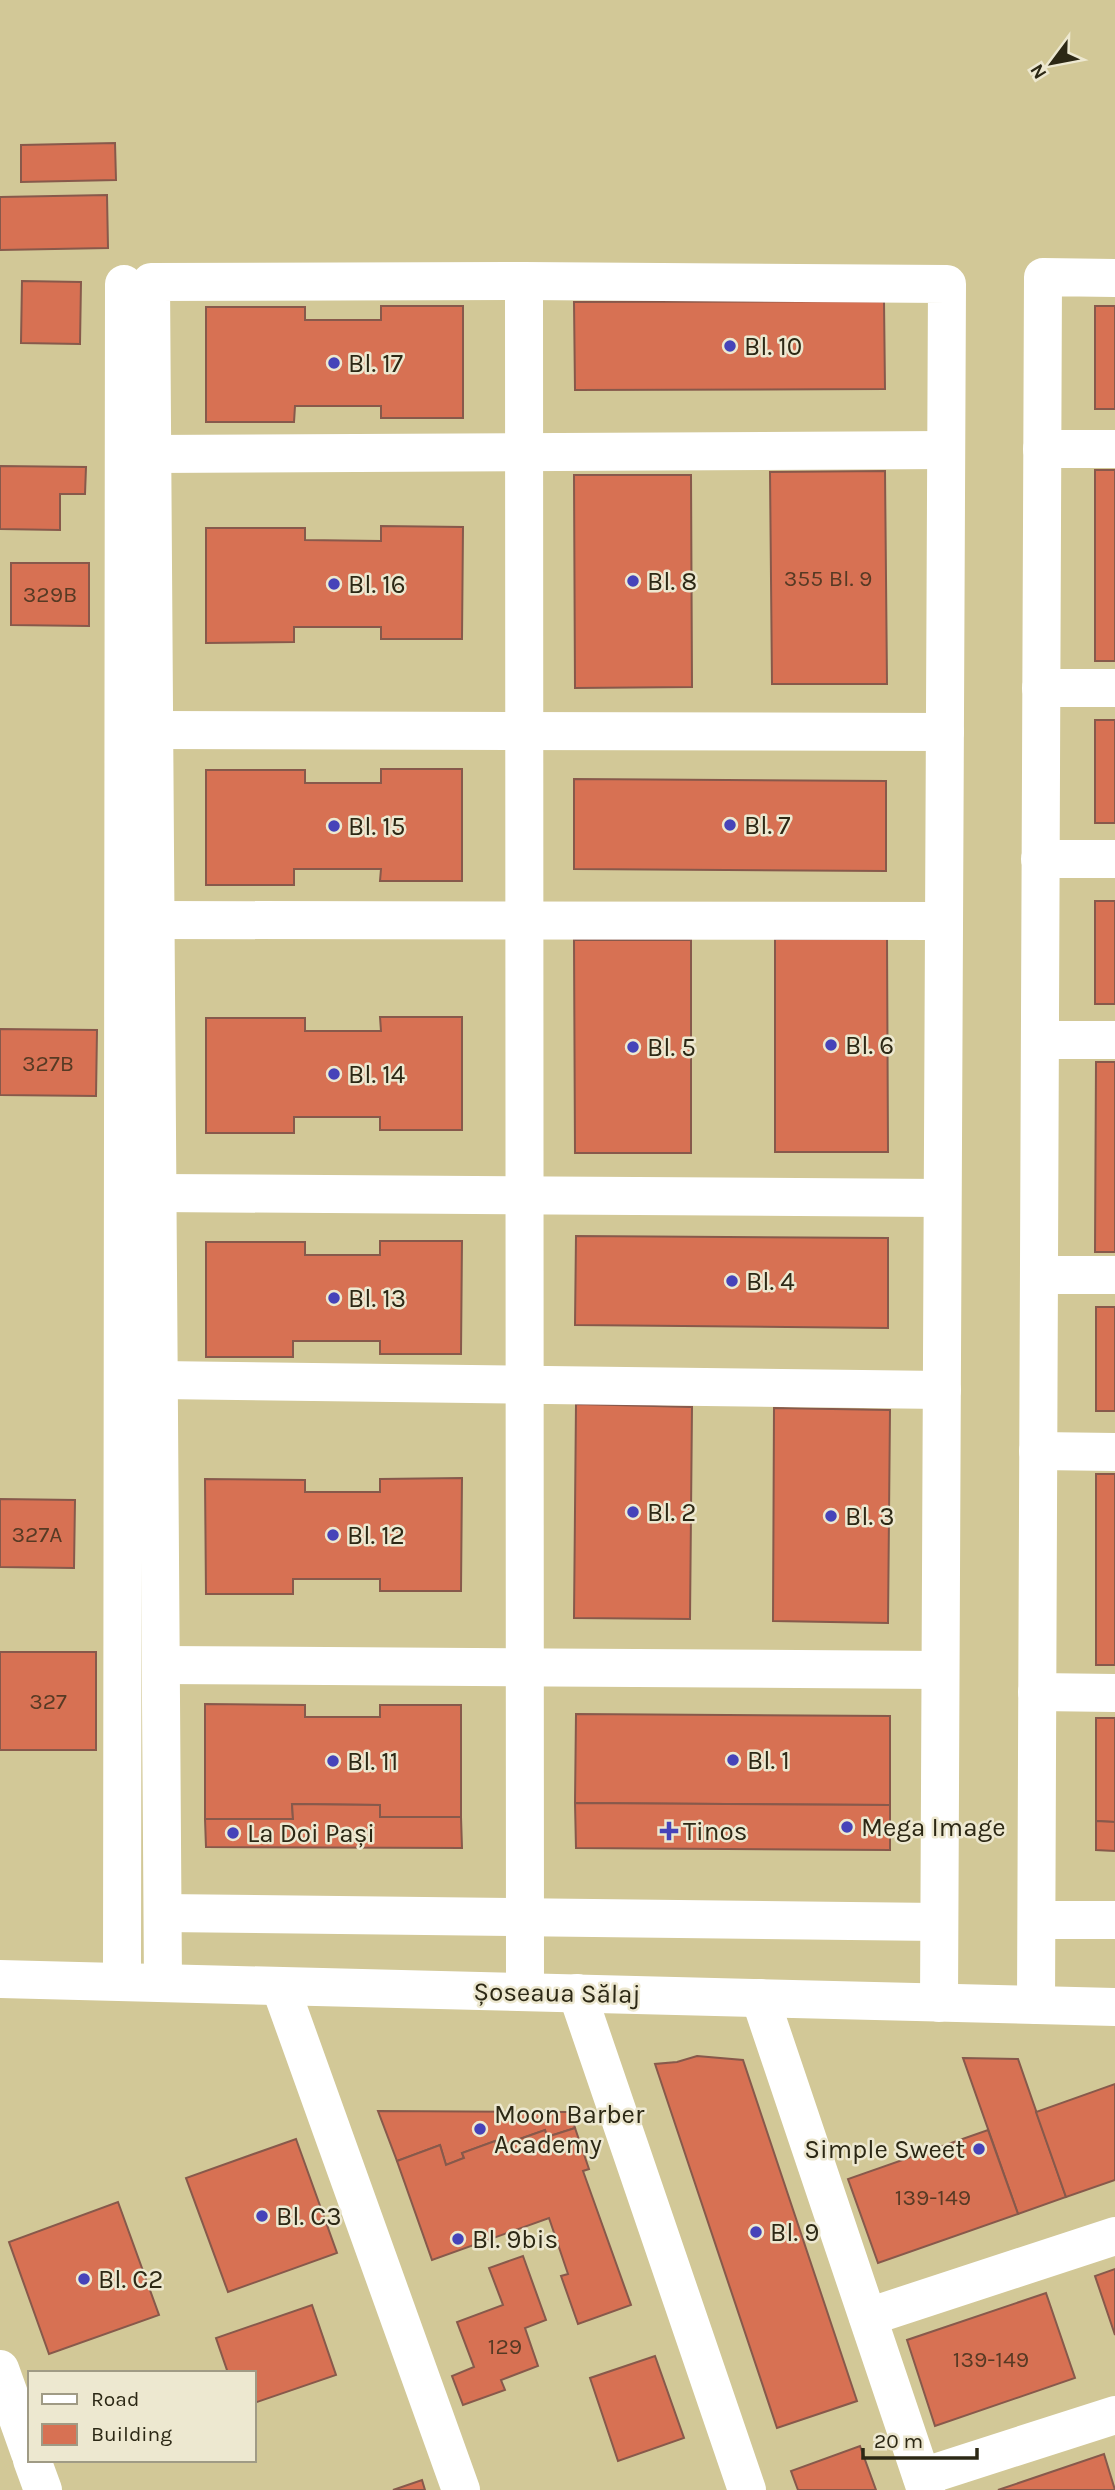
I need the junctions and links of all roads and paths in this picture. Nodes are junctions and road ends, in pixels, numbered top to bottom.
1 (1115, 278) edge
2 (524, 281) junction
3 (124, 284) dead end
4 (1042, 449) junction
5 (1115, 449) edge
6 (946, 450) junction
7 (524, 452) junction
8 (152, 454) junction
9 (1041, 688) junction
10 (1115, 688) edge
11 (155, 730) junction
12 (524, 731) junction
13 (945, 732) junction
14 (1041, 859) junction
15 (1115, 859) edge
16 (156, 920) junction
17 (524, 921) junction
18 (944, 921) junction
19 (1040, 1040) junction
20 (1115, 1040) edge
21 (158, 1193) junction
22 (525, 1195) junction
23 (942, 1198) junction
24 (1039, 1275) junction
25 (1115, 1275) edge
26 (159, 1380) junction
27 (525, 1384) junction
28 (942, 1390) junction
29 (1038, 1451) junction
30 (1115, 1452) edge
31 (161, 1665) junction
32 (525, 1667) junction
33 (940, 1670) junction
34 (1037, 1692) junction
35 (1115, 1693) edge
36 (163, 1913) junction
37 (525, 1917) junction
38 (1037, 1920) junction
39 (1115, 1920) edge
40 (939, 1922) junction
41 (0, 1979) edge
42 (122, 1982) junction
43 (163, 1983) junction
44 (281, 1986) junction
45 (525, 1992) junction
46 (576, 1993) junction
47 (760, 1998) junction
48 (939, 2003) junction
49 (1036, 2005) junction
50 (1115, 2007) edge
51 (1115, 2236) edge
52 (868, 2317) junction
53 (0, 2369) edge
54 (1115, 2415) edge
55 (28, 2447) edge
56 (33, 2462) edge
57 (924, 2484) edge
58 (43, 2490) edge
59 (461, 2490) edge
60 (747, 2490) edge

1 - 4 street
2 - 6 street
2 - 7 street
2 - 8 street
3 - 42 street
4 - 5 street
4 - 9 street
6 - 7 street
6 - 13 street
7 - 8 street
7 - 12 street
8 - 11 street
9 - 10 street
9 - 14 street
11 - 12 street
11 - 16 street
12 - 13 street
12 - 17 street
13 - 18 street
14 - 15 street
14 - 19 street
16 - 17 street
16 - 21 street
17 - 18 street
17 - 22 street
18 - 23 street
19 - 20 street
19 - 24 street
21 - 22 street
21 - 26 street
22 - 23 street
22 - 27 street
23 - 28 street
24 - 25 street
24 - 29 street
26 - 27 street
26 - 31 street
27 - 28 street
27 - 32 street
28 - 33 street
29 - 30 street
29 - 34 street
31 - 32 street
31 - 36 street
32 - 33 street
32 - 37 street
33 - 40 street
34 - 35 street
34 - 38 street
36 - 37 street
36 - 43 street
37 - 40 street
37 - 45 street
38 - 39 street
38 - 49 street
40 - 48 street
41 - 42 street, Șoseaua Sălaj
42 - 43 street, Șoseaua Sălaj
43 - 44 street, Șoseaua Sălaj
44 - 45 street, Șoseaua Sălaj
44 - 59 street
45 - 46 street, Șoseaua Sălaj
46 - 47 street, Șoseaua Sălaj
46 - 60 street
47 - 48 street, Șoseaua Sălaj
47 - 52 street
48 - 49 street, Șoseaua Sălaj
49 - 50 street, Șoseaua Sălaj
51 - 52 street
52 - 57 street
53 - 55 street
54 - 57 street
56 - 58 street

